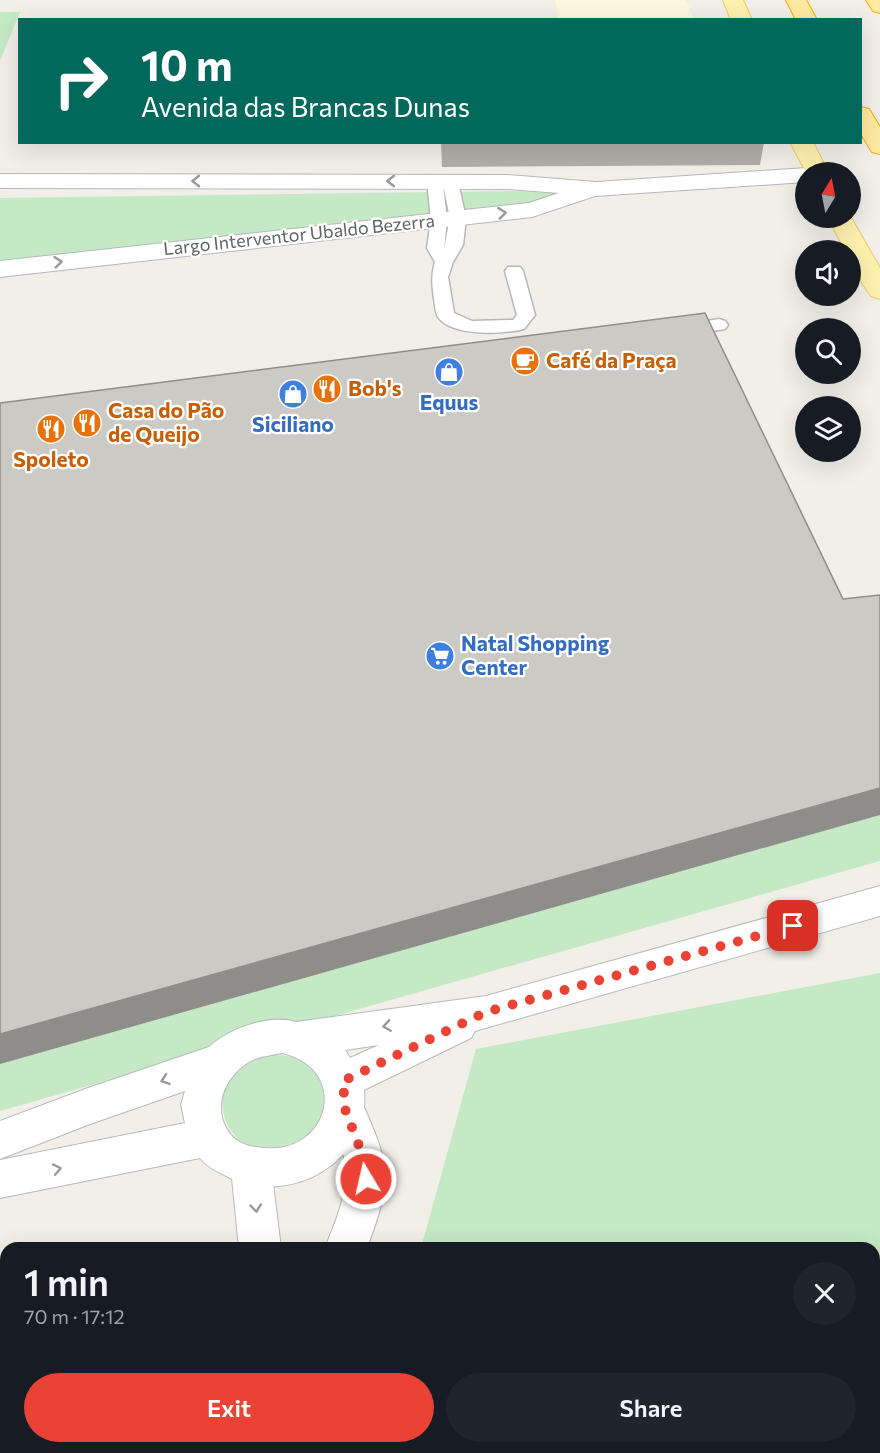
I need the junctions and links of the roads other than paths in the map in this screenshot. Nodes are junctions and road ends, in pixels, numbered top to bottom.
1 (733, 0) edge
2 (790, 0) edge
3 (796, 0) edge
4 (876, 0) edge
5 (880, 7) edge
6 (741, 18) edge
7 (790, 18) edge
8 (806, 18) edge
9 (862, 116) edge
10 (802, 144) edge
11 (880, 147) edge
12 (812, 162) edge
13 (795, 176) edge
14 (0, 181) edge
15 (443, 181) junction
16 (596, 189) junction
17 (448, 219) junction
18 (845, 228) edge
19 (0, 269) edge
20 (514, 271) dead end
21 (880, 291) edge
22 (719, 326) dead end
23 (660, 333) edge
24 (880, 901) edge
25 (486, 1012) junction
26 (298, 1039) junction
27 (220, 1061) junction
28 (344, 1095) junction
29 (209, 1137) junction
30 (0, 1140) edge
31 (251, 1168) junction
32 (0, 1179) edge
33 (259, 1242) edge
34 (348, 1242) edge

1 - 6 main road
2 - 7 highway
3 - 8 highway
4 - 5 highway
9 - 11 highway
10 - 12 main road
13 - 16 street, Largo Interventor Ubaldo Bezerra
15 -> 14 street, Largo Interventor Ubaldo Bezerra
15 - 16 street, Largo Interventor Ubaldo Bezerra
15 - 17 lane
17 -> 16 street, Largo Interventor Ubaldo Bezerra
19 -> 17 street, Largo Interventor Ubaldo Bezerra
17 - 20 lane
18 - 21 main road
22 - 23 lane
24 - 25 street
25 -> 26 street
25 - 28 street
26 - 27 street
26 - 28 street
27 - 29 street
27 -> 30 street
28 - 31 street
28 - 34 street
29 - 31 street
32 -> 29 street
31 -> 33 street

